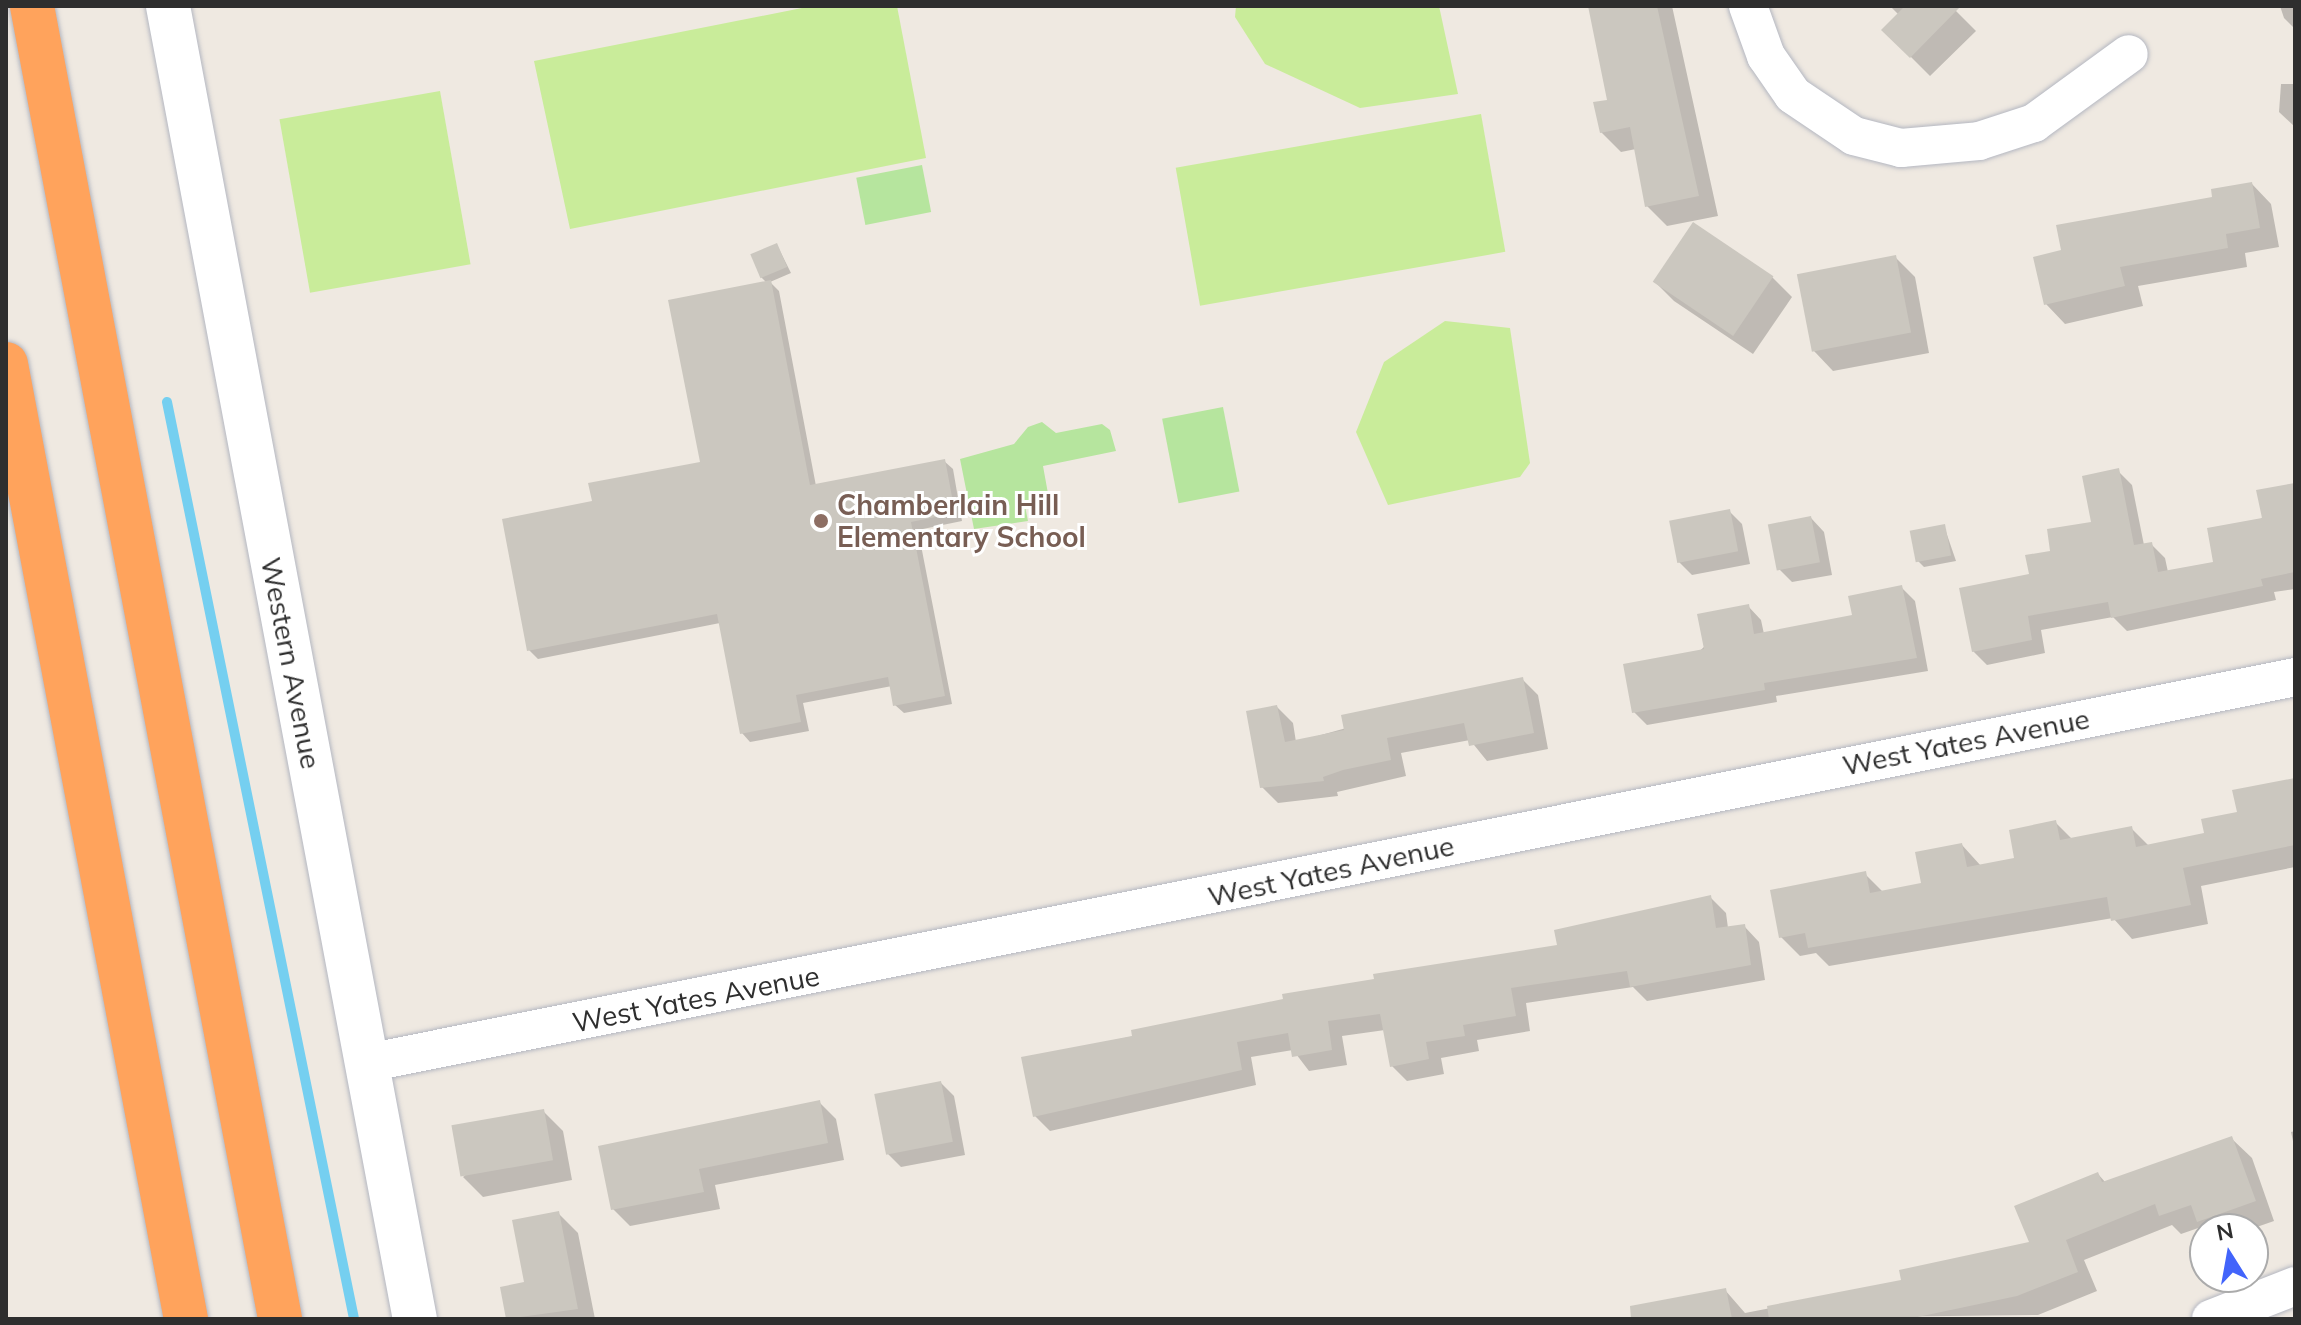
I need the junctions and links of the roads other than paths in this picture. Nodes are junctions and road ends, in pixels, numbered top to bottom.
1 (32, 6) edge
2 (168, 6) edge
3 (1748, 6) edge
4 (2129, 54) dead end
5 (6, 364) edge
6 (2295, 677) edge
7 (367, 1063) junction
8 (2295, 1286) edge
9 (186, 1319) edge
10 (280, 1319) edge
11 (415, 1319) edge
12 (2211, 1319) edge

1 - 10 highway
2 - 7 street, Western Avenue
3 - 4 street
5 - 9 highway
6 - 7 street, West Yates Avenue
7 - 11 street, Western Avenue
8 - 12 street

